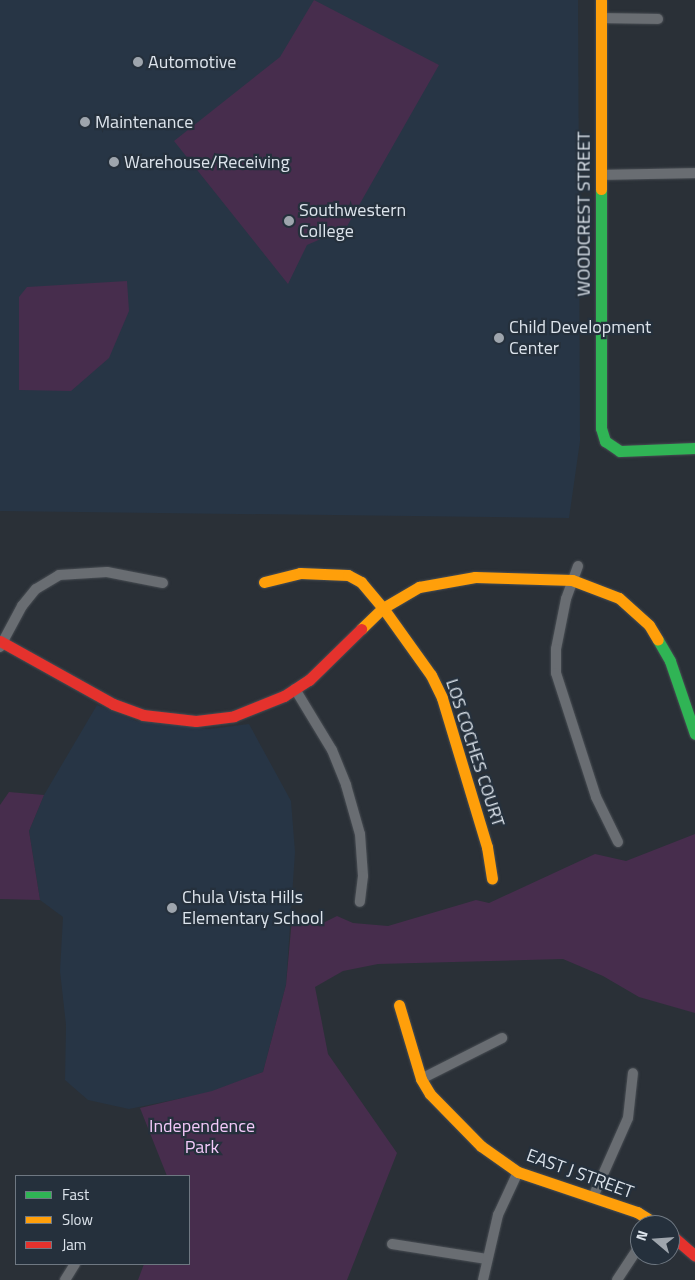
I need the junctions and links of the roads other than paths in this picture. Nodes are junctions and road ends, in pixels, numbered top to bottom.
1 (602, 0) edge
2 (601, 18) junction
3 (658, 19) dead end
4 (695, 173) edge
5 (602, 175) junction
6 (695, 448) edge
7 (578, 566) dead end
8 (572, 580) junction
9 (264, 582) dead end
10 (163, 583) dead end
11 (383, 608) junction
12 (1, 644) edge
13 (295, 689) junction
14 (695, 734) edge
15 (618, 842) dead end
16 (492, 879) dead end
17 (360, 902) dead end
18 (399, 1005) dead end
19 (502, 1038) dead end
20 (633, 1073) dead end
21 (422, 1079) junction
22 (518, 1172) junction
23 (593, 1197) junction
24 (634, 1215) edge
25 (680, 1243) edge
26 (392, 1244) dead end
27 (695, 1256) edge
28 (488, 1259) junction
29 (630, 1260) edge
30 (74, 1265) edge
31 (66, 1280) edge
32 (483, 1280) edge
33 (616, 1280) edge

1 - 2 street, WOODCREST STREET
2 - 3 street
2 - 5 street, WOODCREST STREET
4 - 5 street
5 - 6 street, WOODCREST STREET
7 - 8 street
8 - 11 street
8 - 14 street
8 - 15 street
9 - 11 street, LOS COCHES COURT
10 - 12 street
11 - 13 street
11 - 16 street, LOS COCHES COURT
12 - 13 street
13 - 17 street
18 - 21 street, EAST J STREET
19 - 21 street
20 - 23 street
21 - 22 street, EAST J STREET
22 - 23 street, EAST J STREET
22 - 28 street
23 - 24 street, EAST J STREET
25 - 27 street
26 - 28 street
28 - 32 street
29 - 33 street
30 - 31 street

